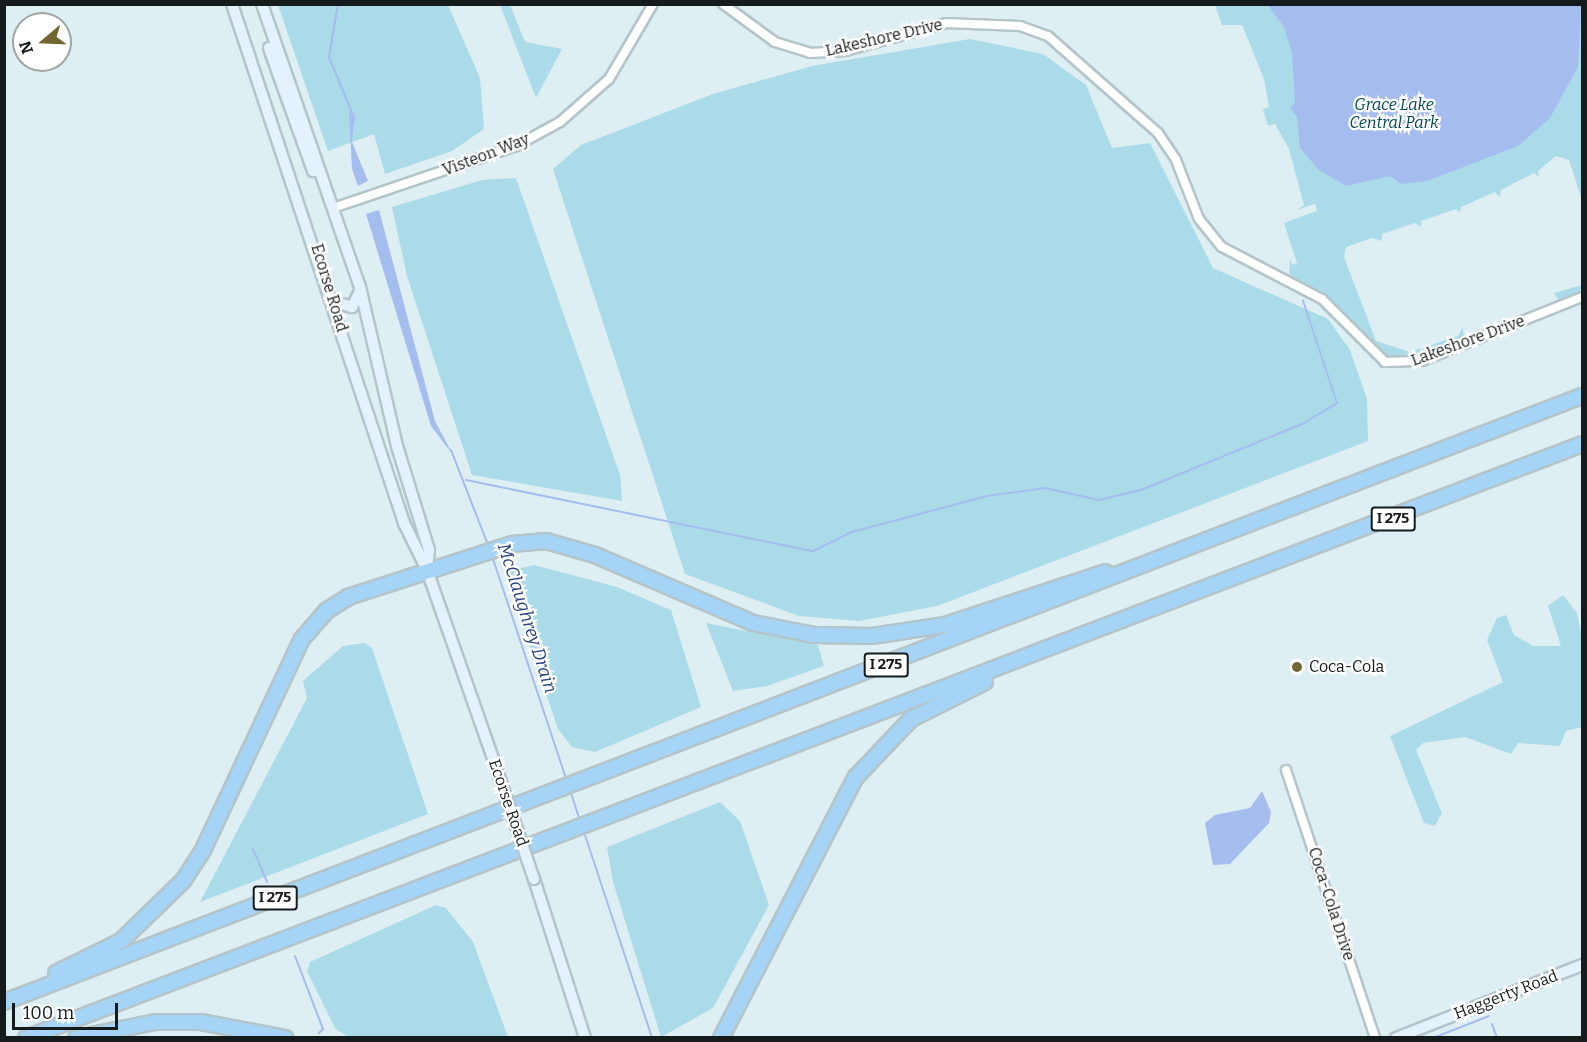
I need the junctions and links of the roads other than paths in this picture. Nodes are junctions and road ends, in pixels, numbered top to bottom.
1 (232, 4) edge
2 (254, 4) edge
3 (261, 4) edge
4 (653, 4) edge
5 (723, 4) edge
6 (321, 180) junction
7 (333, 208) junction
8 (360, 287) junction
9 (1582, 297) edge
10 (332, 301) junction
11 (1582, 396) edge
12 (1582, 444) edge
13 (1194, 548) junction
14 (427, 570) junction
15 (1120, 622) junction
16 (1286, 770) dead end
17 (1582, 965) edge
18 (4, 994) edge
19 (4, 1002) edge
20 (26, 1038) edge
21 (76, 1038) edge
22 (285, 1038) edge
23 (585, 1038) edge
24 (721, 1038) edge
25 (1375, 1038) edge
26 (1396, 1038) edge

1 - 10 main road, Ecorse Road
2 - 6 main road
3 - 6 main road, Ecorse Road
4 - 7 street, Visteon Way
5 - 9 street, Lakeshore Drive
6 - 7 main road, Ecorse Road
7 - 8 main road, Ecorse Road
8 - 10 main road
8 - 14 main road, Ecorse Road
10 - 14 main road, Ecorse Road
11 - 13 highway, I 275
12 - 15 highway, I 275
13 - 14 highway
13 - 19 highway, I 275
14 - 18 highway
14 - 23 main road, Ecorse Road, bridge
15 - 20 highway, I 275
15 - 24 highway
16 - 25 street, Coca-Cola Drive
17 - 26 main road, Haggerty Road
21 - 22 highway

